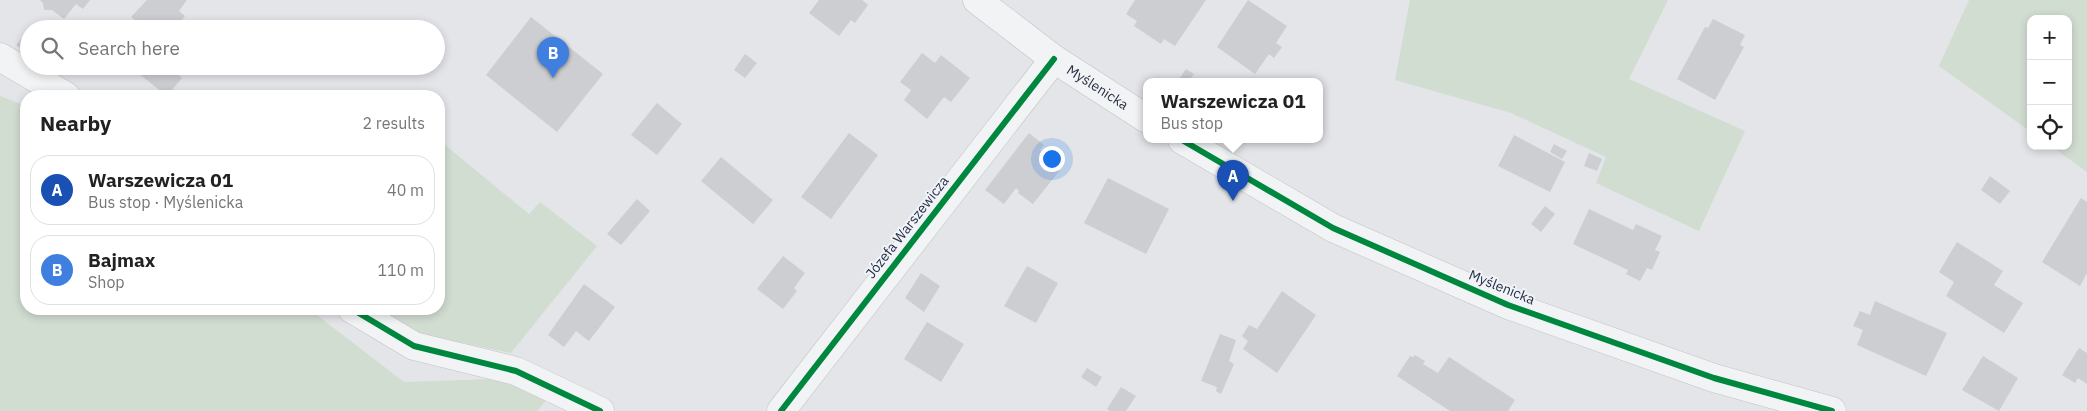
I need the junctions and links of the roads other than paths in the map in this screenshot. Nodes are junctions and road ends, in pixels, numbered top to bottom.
1 (977, 0) edge
2 (1054, 59) junction
3 (2, 64) edge
4 (20, 73) edge
5 (24, 75) edge
6 (54, 90) edge
7 (1143, 116) edge
8 (1187, 143) edge
9 (362, 315) edge
10 (600, 411) edge
11 (781, 411) edge
12 (1832, 411) edge

1 - 2 street, Myślenicka
2 - 7 street, Myślenicka
2 - 11 street, Józefa Warszewicza
3 - 4 street
5 - 6 street
8 - 12 street, Myślenicka
9 - 10 street

